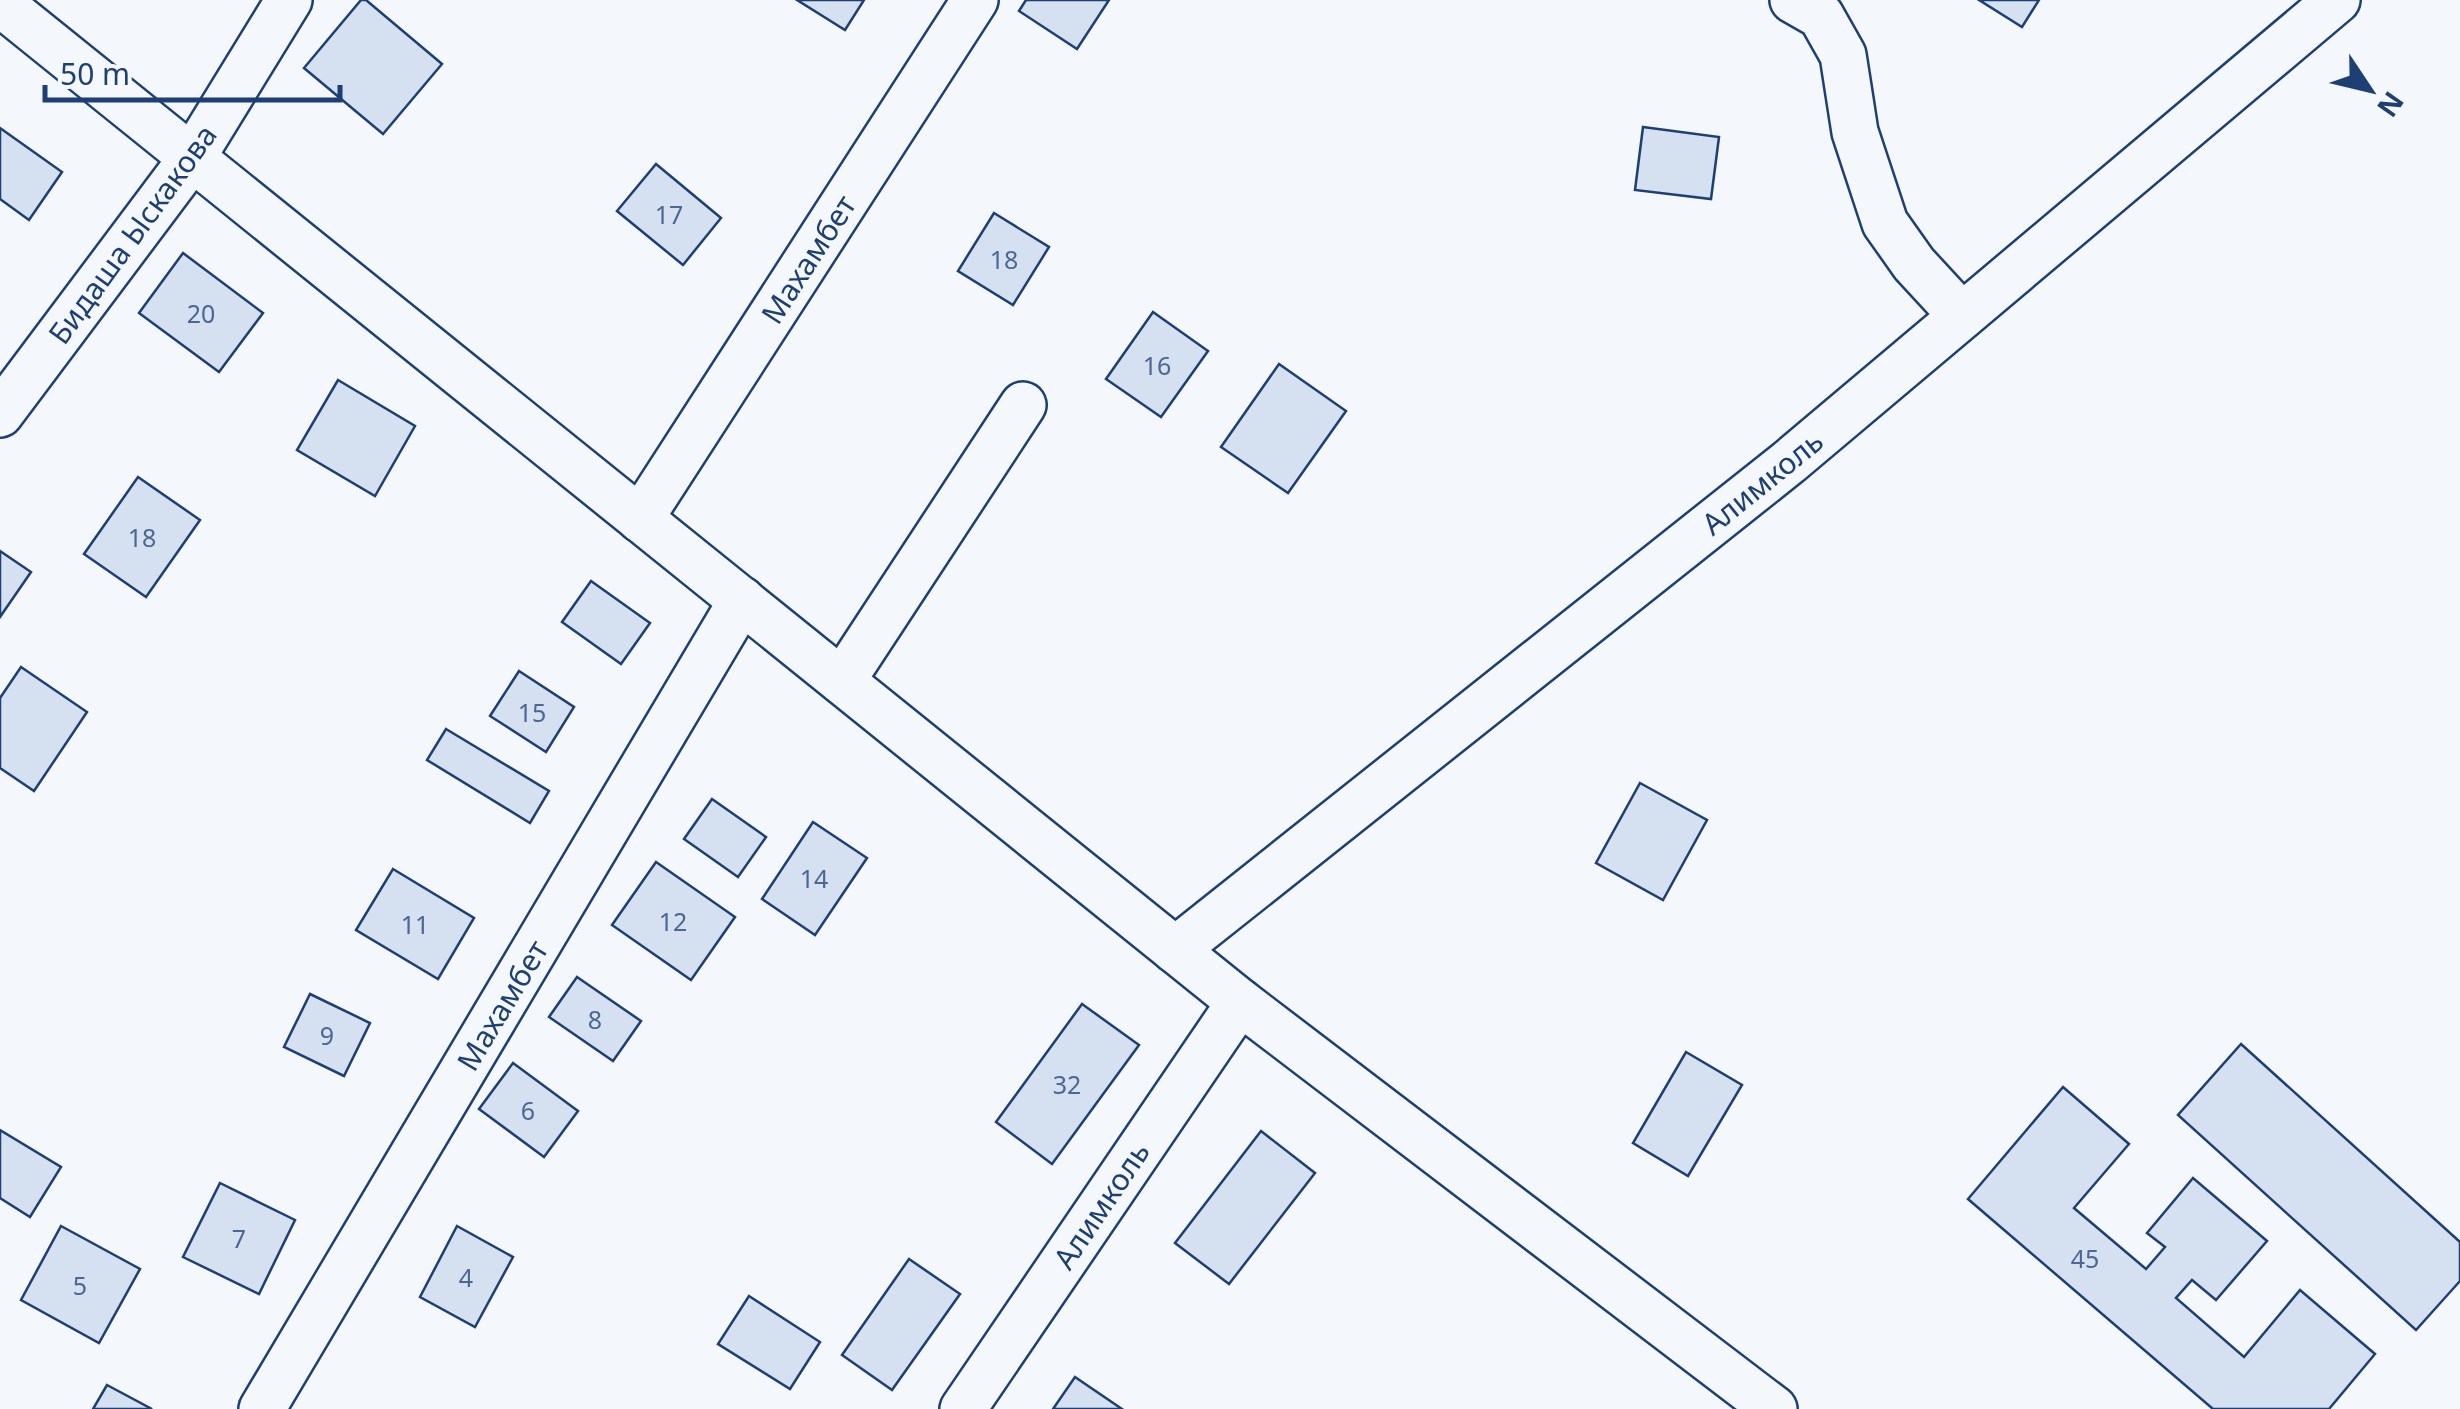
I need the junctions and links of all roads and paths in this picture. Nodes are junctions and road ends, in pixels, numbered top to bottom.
1 (289, 0) edge
2 (975, 0) edge
3 (1793, 0) edge
4 (2337, 0) edge
5 (0, 2) edge
6 (192, 158) junction
7 (1962, 316) junction
8 (1024, 405) dead end
9 (0, 414) edge
10 (640, 518) junction
11 (742, 600) junction
12 (842, 681) junction
13 (1175, 950) junction
14 (1240, 1002) junction
15 (262, 1409) edge
16 (963, 1409) edge
17 (1774, 1409) edge

1 - 6 street, Бидаша Ыскакова
2 - 10 street, Махамбет
3 - 7 street
4 - 7 street, Алимколь
5 - 6 street
6 - 9 street, Бидаша Ыскакова
6 - 10 street
7 - 13 street, Алимколь
8 - 12 street
10 - 11 street
11 - 12 street
11 - 15 street, Махамбет
12 - 13 street
13 - 14 street
14 - 16 street, Алимколь
14 - 17 street

